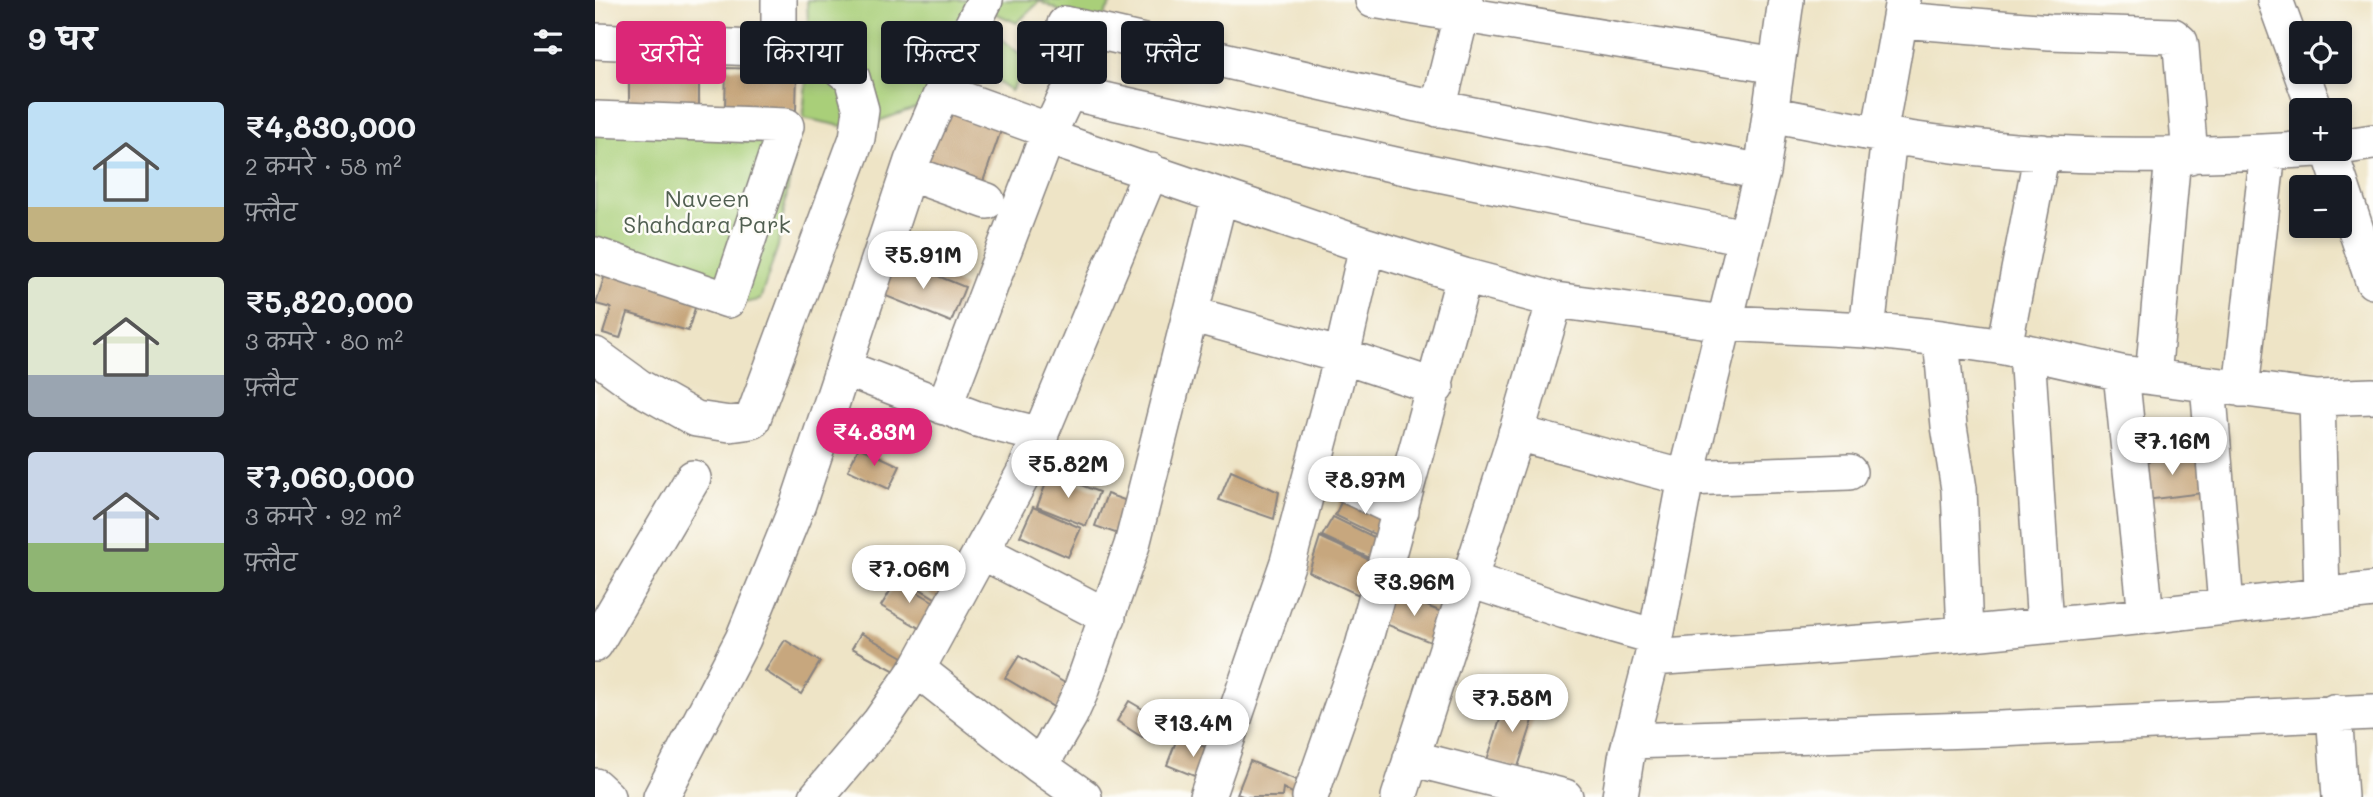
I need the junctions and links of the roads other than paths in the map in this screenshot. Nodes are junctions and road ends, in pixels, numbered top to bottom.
1 (779, 0) edge
2 (985, 0) edge
3 (1373, 0) edge
4 (1786, 0) edge
5 (2275, 0) edge
6 (1463, 7) edge
7 (1902, 10) edge
8 (779, 21) edge
9 (1107, 34) edge
10 (595, 41) edge
11 (740, 47) edge
12 (1777, 66) junction
13 (854, 84) edge
14 (942, 92) junction
15 (2311, 98) edge
16 (1438, 109) junction
17 (1770, 114) junction
18 (595, 119) edge
19 (1049, 134) junction
20 (1884, 136) junction
21 (2373, 142) edge
22 (2352, 145) edge
23 (2289, 151) edge
24 (2042, 152) junction
25 (2268, 152) junction
26 (2181, 156) junction
27 (2333, 161) edge
28 (1151, 171) junction
29 (1762, 172) junction
30 (909, 173) junction
31 (1220, 196) junction
32 (987, 201) dead end
33 (1744, 237) junction
34 (1367, 246) junction
35 (595, 255) edge
36 (1464, 276) junction
37 (2373, 281) edge
38 (1555, 300) junction
39 (1189, 314) junction
40 (1724, 323) junction
41 (1867, 330) junction
42 (1941, 338) junction
43 (2015, 349) junction
44 (595, 355) edge
45 (1342, 356) junction
46 (844, 368) junction
47 (2137, 375) junction
48 (2225, 386) junction
49 (1436, 387) junction
50 (2373, 396) edge
51 (2317, 398) junction
52 (944, 407) junction
53 (1516, 433) junction
54 (1041, 435) junction
55 (1313, 469) junction
56 (1849, 472) dead end
57 (693, 478) dead end
58 (1686, 478) junction
59 (1401, 511) junction
60 (981, 551) junction
61 (1470, 580) junction
62 (2373, 590) edge
63 (2322, 596) junction
64 (2226, 606) junction
65 (2145, 616) junction
66 (1108, 617) junction
67 (2045, 626) junction
68 (1965, 633) junction
69 (595, 645) edge
70 (1654, 647) junction
71 (917, 669) junction
72 (2334, 712) junction
73 (2373, 712) edge
74 (1630, 741) junction
75 (1411, 758) junction
76 (1045, 780) edge
77 (595, 786) edge
78 (607, 797) edge
79 (661, 797) edge
80 (817, 797) edge
81 (1084, 797) edge
82 (1207, 797) edge
83 (1310, 797) edge
84 (1399, 797) edge
85 (1565, 797) edge
86 (1620, 797) edge
87 (2340, 797) edge

1 - 8 street
2 - 14 street
3 - 6 street
4 - 12 street
5 - 15 street
6 - 12 street
6 - 16 street
7 - 20 street
7 - 26 street
9 - 16 street
10 - 11 street
12 - 17 street
13 - 44 street
14 - 19 street
14 - 30 street
16 - 29 street
17 - 20 street
17 - 29 street
18 - 35 street
19 - 28 street
19 - 33 street
19 - 52 street
20 - 24 street
20 - 41 street
21 - 22 street
23 - 25 street
24 - 26 street
24 - 43 street
25 - 26 street
25 - 48 street
26 - 47 street
27 - 37 street
28 - 31 street
28 - 54 street
29 - 33 street
30 - 32 street
30 - 46 street
31 - 34 street
31 - 39 street
33 - 40 street
34 - 36 street
34 - 45 street
36 - 38 street
36 - 49 street
38 - 40 street
38 - 53 street
39 - 45 street
39 - 66 street
40 - 41 street
40 - 58 street
41 - 42 street
42 - 43 street
42 - 68 street
43 - 47 street
43 - 67 street
45 - 49 street
45 - 55 street
46 - 52 street
46 - 79 street
47 - 48 street
47 - 65 street
48 - 51 street
48 - 64 street
49 - 59 street
50 - 51 street
51 - 63 street
52 - 54 street
53 - 58 street
53 - 61 street
54 - 60 street
55 - 59 street
55 - 82 street
56 - 58 street
57 - 69 street
58 - 70 street
59 - 83 street
60 - 66 street
60 - 71 street
61 - 70 street
61 - 75 street
62 - 63 street
63 - 64 street
64 - 65 street
65 - 67 street
66 - 76 street
67 - 68 street
68 - 70 street
70 - 74 street
71 - 76 street
71 - 80 street
72 - 73 street
72 - 74 street
72 - 87 street
74 - 86 street
75 - 84 street
75 - 85 street
76 - 81 street
77 - 78 street

